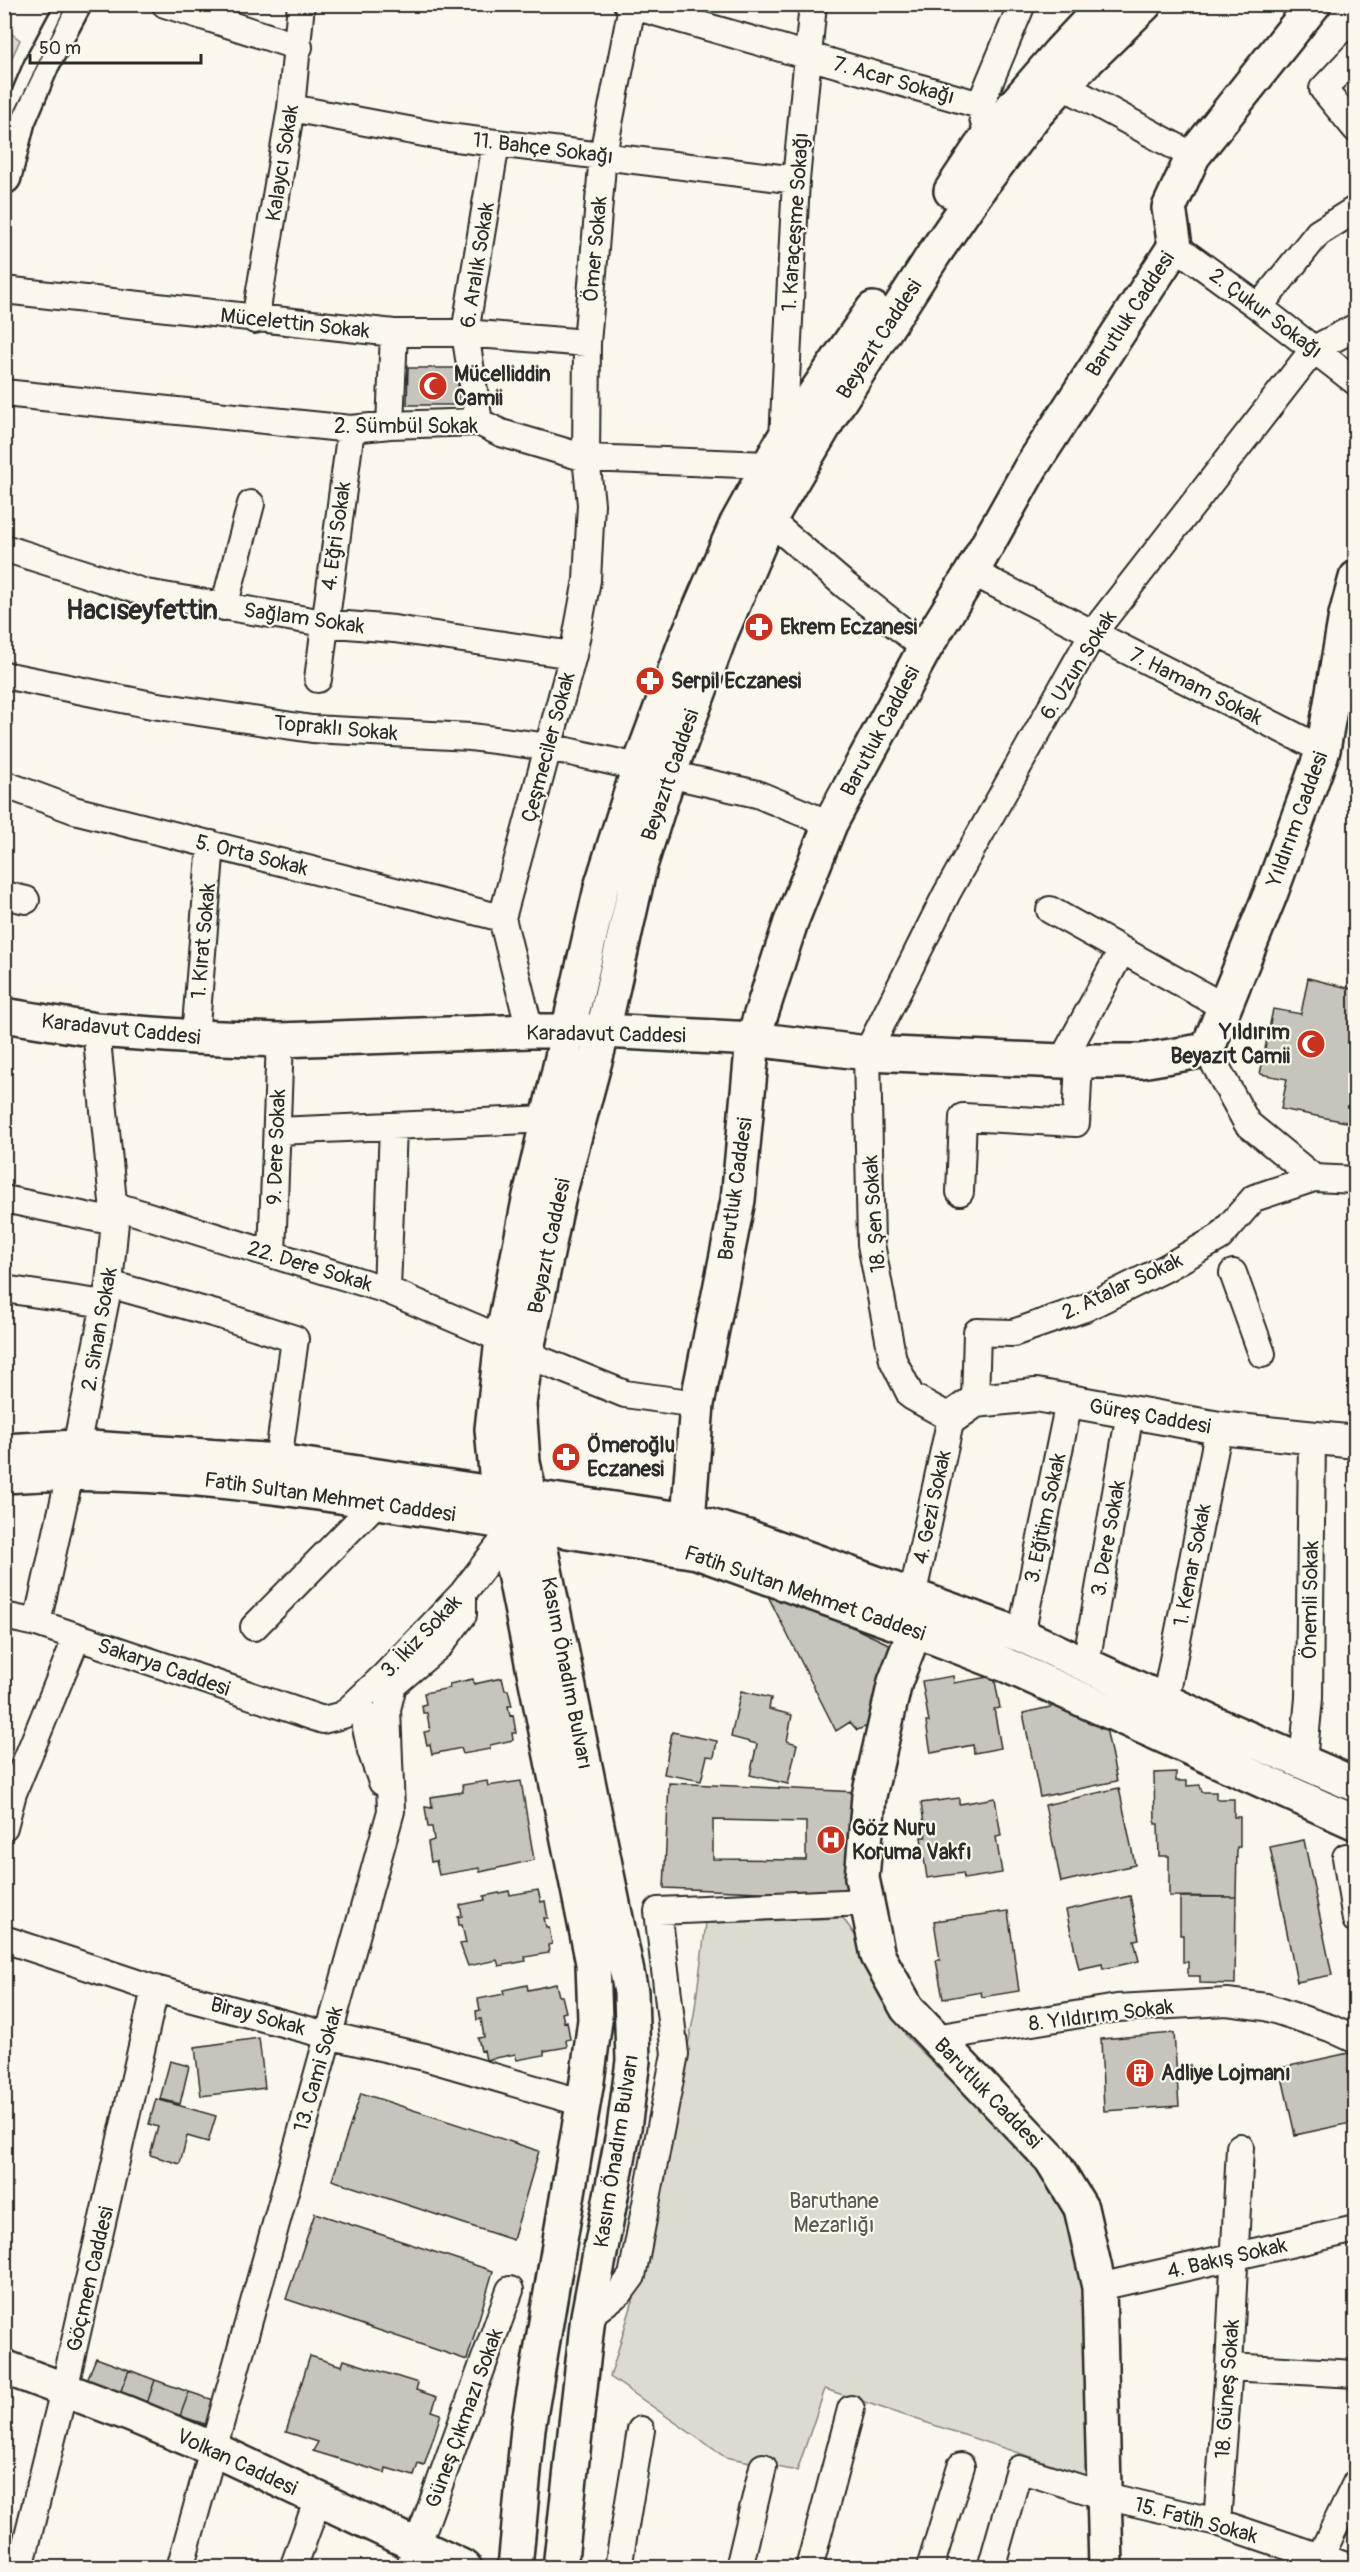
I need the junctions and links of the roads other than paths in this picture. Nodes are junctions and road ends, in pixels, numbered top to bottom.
1 (74, 4) edge
2 (165, 4) edge
3 (302, 4) edge
4 (813, 4) edge
5 (1022, 4) edge
6 (1145, 4) edge
7 (1314, 4) edge
8 (630, 5) edge
9 (1097, 7) edge
10 (299, 46) junction
11 (1356, 54) edge
12 (807, 55) junction
13 (1062, 85) junction
14 (980, 105) junction
15 (291, 108) junction
16 (11, 117) edge
17 (1355, 127) edge
18 (987, 137) junction
19 (496, 143) junction
20 (603, 154) junction
21 (1193, 156) junction
22 (4, 177) edge
23 (796, 180) junction
24 (1356, 209) edge
25 (1175, 246) junction
26 (4, 290) edge
27 (1259, 307) junction
28 (255, 320) junction
29 (1356, 327) edge
30 (394, 333) junction
31 (465, 333) junction
32 (587, 343) junction
33 (1314, 349) junction
34 (1356, 382) edge
35 (4, 393) edge
36 (479, 422) junction
37 (390, 425) junction
38 (351, 429) junction
39 (775, 453) junction
40 (586, 458) junction
41 (251, 504) dead end
42 (769, 520) junction
43 (4, 548) edge
44 (972, 572) junction
45 (1356, 578) edge
46 (224, 607) junction
47 (1351, 619) edge
48 (324, 624) junction
49 (1093, 633) junction
50 (925, 648) junction
51 (573, 655) junction
52 (4, 675) edge
53 (318, 679) dead end
54 (549, 747) junction
55 (1323, 750) junction
56 (654, 770) junction
57 (4, 784) edge
58 (830, 824) junction
59 (211, 844) junction
60 (1050, 910) dead end
61 (501, 918) junction
62 (1122, 950) junction
63 (1224, 1007) junction
64 (4, 1015) edge
65 (96, 1030) junction
66 (530, 1031) junction
67 (569, 1031) junction
68 (603, 1032) junction
69 (195, 1037) junction
70 (753, 1039) junction
71 (280, 1040) junction
72 (1207, 1050) junction
73 (867, 1053) junction
74 (1071, 1061) junction
75 (549, 1119) junction
76 (393, 1126) junction
77 (277, 1131) junction
78 (1314, 1178) junction
79 (1356, 1180) edge
80 (960, 1192) dead end
81 (4, 1199) edge
82 (114, 1213) junction
83 (272, 1254) junction
84 (1233, 1273) dead end
85 (4, 1289) edge
86 (387, 1290) junction
87 (107, 1294) junction
88 (514, 1346) junction
89 (1263, 1354) dead end
90 (1069, 1402) junction
91 (697, 1404) junction
92 (963, 1409) junction
93 (1130, 1413) junction
94 (1219, 1428) junction
95 (1312, 1438) junction
96 (1356, 1442) edge
97 (4, 1451) edge
98 (74, 1461) junction
99 (278, 1461) junction
100 (4, 1476) edge
101 (376, 1502) junction
102 (535, 1512) junction
103 (502, 1518) junction
104 (688, 1520) junction
105 (463, 1593) junction
106 (912, 1597) junction
107 (4, 1616) edge
108 (37, 1623) junction
109 (254, 1627) dead end
110 (915, 1630) junction
111 (1021, 1635) junction
112 (77, 1637) junction
113 (1086, 1663) junction
114 (360, 1699) junction
115 (1165, 1701) junction
116 (323, 1720) joint
117 (1303, 1762) junction
118 (1356, 1785) edge
119 (391, 1810) junction
120 (1356, 1823) edge
121 (4, 1827) edge
122 (1346, 1857) dead end
123 (867, 1902) junction
124 (1356, 1920) edge
125 (4, 1939) edge
126 (155, 1989) junction
127 (327, 2035) junction
128 (935, 2038) junction
129 (1356, 2040) edge
130 (583, 2103) junction
131 (1240, 2147) dead end
132 (1356, 2229) edge
133 (1235, 2256) junction
134 (1099, 2287) junction
135 (510, 2290) dead end
136 (588, 2316) junction
137 (4, 2367) edge
138 (1229, 2367) junction
139 (1356, 2374) edge
140 (64, 2390) junction
141 (851, 2409) dead end
142 (641, 2430) dead end
143 (213, 2449) junction
144 (961, 2466) dead end
145 (763, 2467) dead end
146 (1356, 2483) edge
147 (1105, 2496) junction
148 (318, 2499) junction
149 (1217, 2522) junction
150 (414, 2557) edge
151 (1320, 2557) junction
152 (1356, 2565) edge
153 (20, 2568) edge
154 (180, 2568) edge
155 (293, 2568) edge
156 (465, 2568) edge
157 (516, 2568) edge
158 (560, 2568) edge
159 (618, 2568) edge
160 (740, 2568) edge
161 (809, 2568) edge
162 (930, 2568) edge
163 (991, 2568) edge
164 (1106, 2568) edge

1 - 16 main road
2 - 10 street
3 - 10 street, Kalaycı Sokak
4 - 12 street, 1. Karaçeşme Sokağı
5 - 14 street
6 - 13 main road, Beyazıt Caddesi
7 - 21 main road, Barutluk Caddesi
8 - 12 street, 7. Acar Sokağı
8 - 20 street, Ömer Sokak
9 - 18 main road, Beyazıt Caddesi
10 - 15 street, Kalaycı Sokak
11 - 17 street
12 - 14 street, 7. Acar Sokağı
12 - 23 street, 1. Karaçeşme Sokağı
13 - 21 street
13 - 42 main road, Beyazıt Caddesi
14 - 18 street
15 - 19 street, 11. Bahçe Sokağı
15 - 28 street, Kalaycı Sokak
16 - 22 main road
18 - 39 main road, Beyazıt Caddesi
19 - 20 street, 11. Bahçe Sokağı
19 - 31 street, 6. Aralık Sokak
20 - 23 street, 11. Bahçe Sokağı
20 - 32 street, Ömer Sokak
21 - 25 main road, Barutluk Caddesi
23 - 39 street, 1. Karaçeşme Sokağı
24 - 27 street
25 - 27 street, 2. Çukur Sokağı
25 - 44 main road, Barutluk Caddesi
26 - 28 street, Mücelettin Sokak
27 - 33 street, 2. Çukur Sokağı
28 - 30 street, Mücelettin Sokak
29 - 33 street, 6. Uzun Sokak
30 - 31 street, Mücelettin Sokak
30 - 37 street
31 - 32 street, Mücelettin Sokak
31 - 36 street, 6. Aralık Sokak
32 - 40 street, Ömer Sokak
33 - 34 street, 2. Çukur Sokağı
33 - 49 street, 6. Uzun Sokak
35 - 38 street, 2. Sümbül Sokak
36 - 37 street, 2. Sümbül Sokak
36 - 40 street, 2. Sümbül Sokak
37 - 38 street, 2. Sümbül Sokak
38 - 48 street, 4. Eğri Sokak
39 - 40 street, 2. Sümbül Sokak
39 - 56 main road, Beyazıt Caddesi
40 - 51 street, Çeşmeciler Sokak
41 - 46 street
42 - 50 street
42 - 56 main road, Beyazıt Caddesi
43 - 46 street, Sağlam Sokak
44 - 49 street, 7. Hamam Sokak
44 - 50 main road, Barutluk Caddesi
45 - 47 main road, Yıldırım Caddesi
46 - 48 street, Sağlam Sokak
47 - 55 main road, Yıldırım Caddesi
48 - 51 street, Sağlam Sokak
48 - 53 street, 4. Eğri Sokak
49 - 55 street, 7. Hamam Sokak
49 - 73 street, 6. Uzun Sokak
50 - 58 main road, Barutluk Caddesi
51 - 54 street, Çeşmeciler Sokak
52 - 54 street, Topraklı Sokak
54 - 56 street, Topraklı Sokak
54 - 61 street, Çeşmeciler Sokak
55 - 63 main road, Yıldırım Caddesi
56 - 58 street, Topraklı Sokak
56 - 67 main road, Beyazıt Caddesi
56 - 68 main road, Beyazıt Caddesi
57 - 59 street, 5. Orta Sokak
58 - 70 main road, Barutluk Caddesi
59 - 61 street, 5. Orta Sokak
59 - 69 street, 1. Kırat Sokak
60 - 62 street
61 - 66 street
62 - 63 street
62 - 74 street
63 - 72 main road, Yıldırım Caddesi
64 - 65 main road, Karadavut Caddesi
65 - 69 main road, Karadavut Caddesi
65 - 82 street, 2. Sinan Sokak
66 - 67 main road, Karadavut Caddesi
66 - 71 main road, Karadavut Caddesi
67 - 68 main road, Karadavut Caddesi
67 - 75 main road, Beyazıt Caddesi
68 - 70 main road, Karadavut Caddesi
68 - 88 main road, Beyazıt Caddesi
69 - 71 main road, Karadavut Caddesi
70 - 73 main road, Karadavut Caddesi
70 - 91 main road, Barutluk Caddesi
71 - 77 street, 9. Dere Sokak
72 - 74 main road, Karadavut Caddesi
72 - 78 street
73 - 74 main road, Karadavut Caddesi
73 - 92 street, 18. Şen Sokak
74 - 80 street
75 - 76 street
75 - 88 main road, Beyazıt Caddesi
76 - 77 street
76 - 86 street
77 - 83 street, 9. Dere Sokak
78 - 79 street
78 - 92 street, 2. Atalar Sokak
81 - 82 street, 22. Dere Sokak
82 - 83 street, 22. Dere Sokak
82 - 87 street, 2. Sinan Sokak
83 - 86 street, 22. Dere Sokak
84 - 89 street
85 - 87 street
86 - 88 street, 22. Dere Sokak
87 - 98 street, 2. Sinan Sokak
87 - 99 street
88 - 91 street, 22. Dere Sokak
88 - 102 main road, Beyazıt Caddesi
88 - 103 main road, Beyazıt Caddesi
90 - 92 street, Güreş Caddesi
90 - 93 street, Güreş Caddesi
90 - 111 street, 3. Eğitim Sokak
91 - 104 main road, Barutluk Caddesi
92 - 106 street, 4. Gezi Sokak
93 - 94 street, Güreş Caddesi
93 - 113 street, 3. Dere Sokak
94 - 95 street, Güreş Caddesi
94 - 115 street, 1. Kenar Sokak
95 - 96 street, Güreş Caddesi
95 - 117 street, Önemli Sokak
97 - 98 main road, Fatih Sultan Mehmet Caddesi
98 - 99 main road, Fatih Sultan Mehmet Caddesi
98 - 100 main road, Fatih Sultan Mehmet Caddesi
98 - 101 main road, Fatih Sultan Mehmet Caddesi
98 - 108 street, 2. Sinan Sokak
99 - 103 main road, Fatih Sultan Mehmet Caddesi
101 - 103 main road, Fatih Sultan Mehmet Caddesi
101 - 109 street
102 - 103 main road, Fatih Sultan Mehmet Caddesi
102 - 104 main road, Fatih Sultan Mehmet Caddesi
102 - 110 main road, Fatih Sultan Mehmet Caddesi
102 - 136 main road, Kasım Önadım Bulvarı
103 - 105 street, 3. İkiz Sokak
103 - 130 main road, Kasım Önadım Bulvarı
104 - 106 main road, Fatih Sultan Mehmet Caddesi
105 - 114 street, 3. İkiz Sokak
105 - 119 street, 13. Cami Sokak
106 - 111 main road, Fatih Sultan Mehmet Caddesi
107 - 108 street, Sakarya Caddesi
108 - 112 street, Sakarya Caddesi
110 - 120 main road, Fatih Sultan Mehmet Caddesi
110 - 123 main road, Barutluk Caddesi
111 - 113 main road, Fatih Sultan Mehmet Caddesi
112 - 116 street, Sakarya Caddesi
112 - 121 street
113 - 115 main road, Fatih Sultan Mehmet Caddesi
114 - 116 street, 3. İkiz Sokak
114 - 119 street
115 - 117 main road, Fatih Sultan Mehmet Caddesi
117 - 118 main road, Fatih Sultan Mehmet Caddesi
119 - 127 street, 13. Cami Sokak
122 - 124 street
123 - 128 main road, Barutluk Caddesi
123 - 136 street
125 - 126 street, Biray Sokak
126 - 127 street, Biray Sokak
126 - 140 street, Göçmen Caddesi
127 - 130 street, Biray Sokak
127 - 143 street, 13. Cami Sokak
128 - 129 street, 8. Yıldırım Sokak
128 - 134 main road, Barutluk Caddesi
130 - 157 main road, Kasım Önadım Bulvarı
131 - 133 street, 18. Güneş Sokak
132 - 133 street, 4. Bakış Sokak
133 - 134 street, 4. Bakış Sokak
133 - 138 street, 18. Güneş Sokak
134 - 147 main road, Barutluk Caddesi
135 - 150 street, Güneş Çıkmazı Sokak
136 - 158 main road, Kasım Önadım Bulvarı
137 - 140 main road, Volkan Caddesi
138 - 139 street
138 - 149 street, 18. Güneş Sokak
140 - 143 main road, Volkan Caddesi
140 - 153 street, Göçmen Caddesi
141 - 161 street
142 - 159 street
143 - 148 main road, Volkan Caddesi
143 - 154 street, 13. Cami Sokak
144 - 162 street
145 - 160 street
146 - 151 street
147 - 149 street, 15. Fatih Sokak
147 - 163 street, 15. Fatih Sokak
147 - 164 main road, Barutluk Caddesi
148 - 150 main road, Volkan Caddesi
148 - 155 street
149 - 151 street, 15. Fatih Sokak
150 - 156 main road, Volkan Caddesi
151 - 152 street, 15. Fatih Sokak

